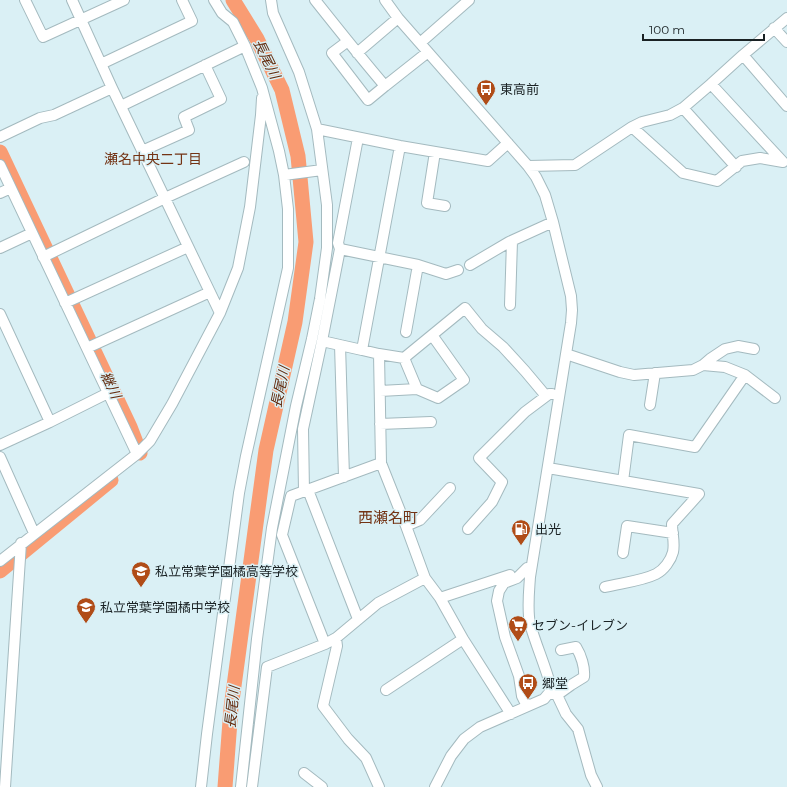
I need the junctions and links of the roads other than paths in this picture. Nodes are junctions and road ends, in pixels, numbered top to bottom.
1 (25, 0) edge
2 (72, 0) edge
3 (124, 0) edge
4 (182, 0) edge
5 (214, 0) edge
6 (271, 0) edge
7 (315, 0) edge
8 (385, 0) edge
9 (469, 0) edge
10 (398, 18) junction
11 (787, 18) edge
12 (82, 20) junction
13 (774, 28) junction
14 (348, 41) junction
15 (787, 42) edge
16 (420, 43) junction
17 (245, 46) junction
18 (428, 52) junction
19 (358, 53) junction
20 (742, 55) junction
21 (101, 64) junction
22 (205, 65) junction
23 (711, 84) junction
24 (385, 86) junction
25 (112, 88) junction
26 (262, 88) junction
27 (121, 106) junction
28 (787, 106) edge
29 (683, 108) junction
30 (632, 127) junction
31 (317, 129) junction
32 (0, 137) edge
33 (358, 138) junction
34 (508, 143) junction
35 (400, 146) junction
36 (142, 151) junction
37 (435, 152) junction
38 (785, 160) edge
39 (244, 162) dead end
40 (0, 165) edge
41 (528, 166) junction
42 (736, 167) junction
43 (322, 170) junction
44 (284, 175) junction
45 (11, 188) junction
46 (0, 193) edge
47 (165, 198) junction
48 (445, 206) dead end
49 (553, 222) junction
50 (32, 233) junction
51 (512, 241) junction
52 (188, 247) junction
53 (0, 248) edge
54 (340, 249) junction
55 (43, 257) junction
56 (379, 257) junction
57 (418, 265) junction
58 (470, 265) dead end
59 (458, 270) dead end
60 (210, 292) junction
61 (65, 303) junction
62 (510, 305) dead end
63 (220, 313) junction
64 (0, 314) edge
65 (406, 332) dead end
66 (432, 335) junction
67 (322, 341) junction
68 (340, 345) junction
69 (87, 348) junction
70 (754, 349) dead end
71 (362, 350) junction
72 (379, 354) junction
73 (566, 354) junction
74 (404, 358) junction
75 (704, 365) junction
76 (655, 373) junction
77 (746, 375) junction
78 (417, 389) junction
79 (380, 391) junction
80 (108, 393) junction
81 (560, 393) junction
82 (546, 396) junction
83 (775, 398) dead end
84 (650, 405) dead end
85 (50, 422) junction
86 (431, 422) dead end
87 (380, 424) junction
88 (0, 445) edge
89 (137, 454) junction
90 (0, 457) edge
91 (381, 463) junction
92 (548, 468) junction
93 (344, 477) junction
94 (623, 481) junction
95 (450, 488) dead end
96 (306, 491) junction
97 (406, 526) junction
98 (468, 529) dead end
99 (34, 533) junction
100 (672, 533) junction
101 (21, 543) junction
102 (623, 554) dead end
103 (0, 561) edge
104 (529, 567) junction
105 (425, 578) junction
106 (605, 587) dead end
107 (440, 598) junction
108 (358, 619) junction
109 (336, 638) junction
110 (463, 638) junction
111 (325, 644) junction
112 (561, 650) dead end
113 (386, 690) dead end
114 (553, 694) junction
115 (527, 706) junction
116 (511, 714) junction
117 (304, 773) dead end
118 (5, 787) edge
119 (202, 787) edge
120 (241, 787) edge
121 (252, 787) edge
122 (322, 787) edge
123 (379, 787) edge
124 (434, 787) edge
125 (597, 787) edge

1 - 12 street
2 - 12 street
3 - 12 street
4 - 21 street
5 - 17 street
6 - 31 street
7 - 14 street
8 - 10 street
9 - 16 street
10 - 16 street
10 - 19 street
11 - 13 street
12 - 21 street
13 - 15 street
13 - 20 street
14 - 19 street
14 - 24 street
16 - 18 street
17 - 22 street
17 - 26 street
18 - 24 street
18 - 34 street
19 - 24 street
20 - 23 street
20 - 28 street
21 - 25 street
22 - 27 street
22 - 36 street
23 - 29 street
23 - 38 street
25 - 27 street
25 - 32 street
26 - 44 street
26 - 63 street
27 - 36 street
29 - 30 street
29 - 42 street
30 - 41 street
30 - 42 street
31 - 33 street
31 - 43 street
33 - 35 street
33 - 54 street
34 - 37 street
34 - 41 street
35 - 37 street
35 - 56 street
36 - 47 street
37 - 48 street
38 - 42 street
39 - 47 street
40 - 45 street
41 - 49 street
43 - 44 street
43 - 120 street
44 - 119 street
45 - 46 street
45 - 50 street
47 - 52 street
47 - 55 street
49 - 51 street
49 - 73 street
50 - 53 street
50 - 55 street
51 - 58 street
51 - 62 street
52 - 60 street
52 - 61 street
54 - 56 street
54 - 67 street
55 - 61 street
56 - 57 street
56 - 71 street
57 - 59 street
57 - 65 street
60 - 63 street
60 - 69 street
61 - 69 street
63 - 89 street
64 - 85 street
66 - 74 street
66 - 78 street
66 - 82 street
67 - 68 street
67 - 96 street
68 - 71 street
68 - 93 street
69 - 80 street
70 - 75 street
71 - 72 street
72 - 74 street
72 - 79 street
73 - 76 street
73 - 81 street
74 - 78 street
75 - 76 street
75 - 77 street
76 - 84 street
77 - 83 street
77 - 94 street
78 - 79 street
79 - 87 street
80 - 85 street
80 - 89 street
81 - 82 street
81 - 92 street
82 - 98 street
85 - 88 street
86 - 87 street
87 - 91 street
89 - 99 street
90 - 99 street
91 - 93 street
91 - 97 street
92 - 94 street
92 - 104 street
93 - 96 street
94 - 100 street
95 - 97 street
96 - 108 street
96 - 111 street
97 - 105 street
99 - 101 street
100 - 102 street
100 - 106 street
101 - 103 street
101 - 118 street
104 - 107 street
104 - 114 street
104 - 115 street
105 - 107 street
105 - 108 street
107 - 110 street
108 - 109 street
109 - 111 street
109 - 123 street
110 - 113 street
110 - 116 street
111 - 121 street
112 - 114 street
114 - 115 street
114 - 125 street
115 - 116 street
116 - 124 street
117 - 122 street

